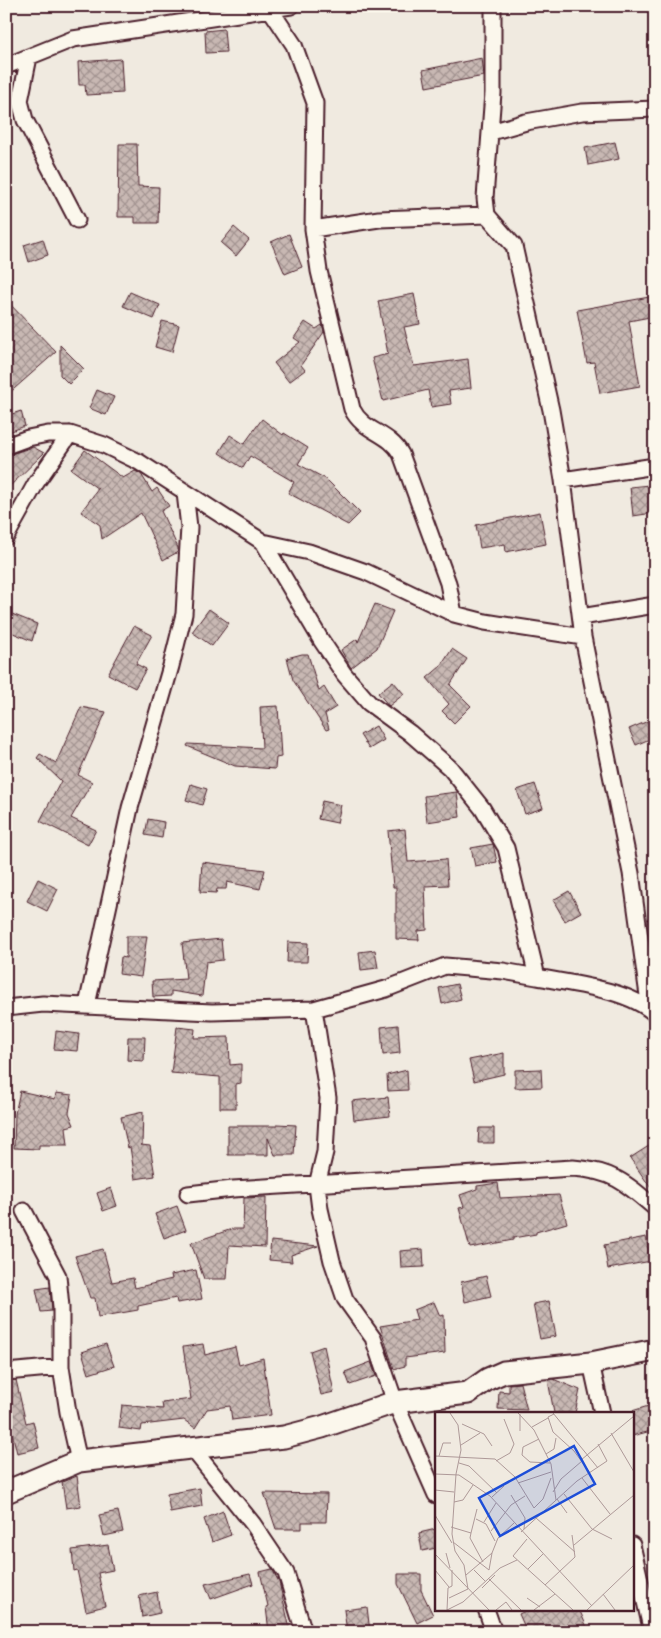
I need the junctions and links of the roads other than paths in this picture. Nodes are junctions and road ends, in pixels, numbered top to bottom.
1 (291, 6) edge
2 (493, 6) edge
3 (270, 9) junction
4 (238, 10) edge
5 (28, 57) junction
6 (6, 66) edge
7 (655, 109) edge
8 (491, 132) junction
9 (487, 215) junction
10 (76, 220) dead end
11 (313, 230) junction
12 (70, 434) junction
13 (6, 446) edge
14 (655, 466) edge
15 (563, 480) junction
16 (184, 494) junction
17 (6, 537) edge
18 (263, 542) junction
19 (655, 605) edge
20 (454, 614) junction
21 (581, 617) junction
22 (583, 637) junction
23 (537, 977) junction
24 (87, 1005) junction
25 (6, 1008) edge
26 (314, 1009) junction
27 (653, 1012) edge
28 (317, 1185) junction
29 (188, 1194) dead end
30 (655, 1208) edge
31 (24, 1211) dead end
32 (655, 1350) edge
33 (590, 1362) junction
34 (61, 1367) junction
35 (6, 1372) edge
36 (394, 1402) junction
37 (602, 1412) edge
38 (191, 1447) junction
39 (79, 1461) junction
40 (6, 1492) edge
41 (435, 1493) edge
42 (634, 1554) edge
43 (486, 1610) edge
44 (304, 1632) edge
45 (494, 1632) edge
46 (652, 1632) edge

1 - 3 street
2 - 8 street
3 - 4 street
3 - 11 street
4 - 5 street
5 - 6 street
5 - 10 street
7 - 8 street
8 - 9 street
9 - 11 street
9 - 15 street
11 - 20 street
12 - 13 street
12 - 16 street
12 - 17 street
14 - 15 street
15 - 21 street
16 - 18 street
16 - 24 street
18 - 20 street
18 - 23 street
19 - 21 street
20 - 22 street
21 - 22 street
22 - 27 street
23 - 26 street
23 - 27 street
24 - 25 street
24 - 26 street
26 - 28 street
28 - 29 street
28 - 30 street
28 - 36 street
31 - 34 street
32 - 33 street
33 - 36 street
33 - 37 street
34 - 35 street
34 - 39 street
36 - 38 street
36 - 41 street
38 - 39 street
38 - 44 street
39 - 40 street
42 - 46 street
43 - 45 street

